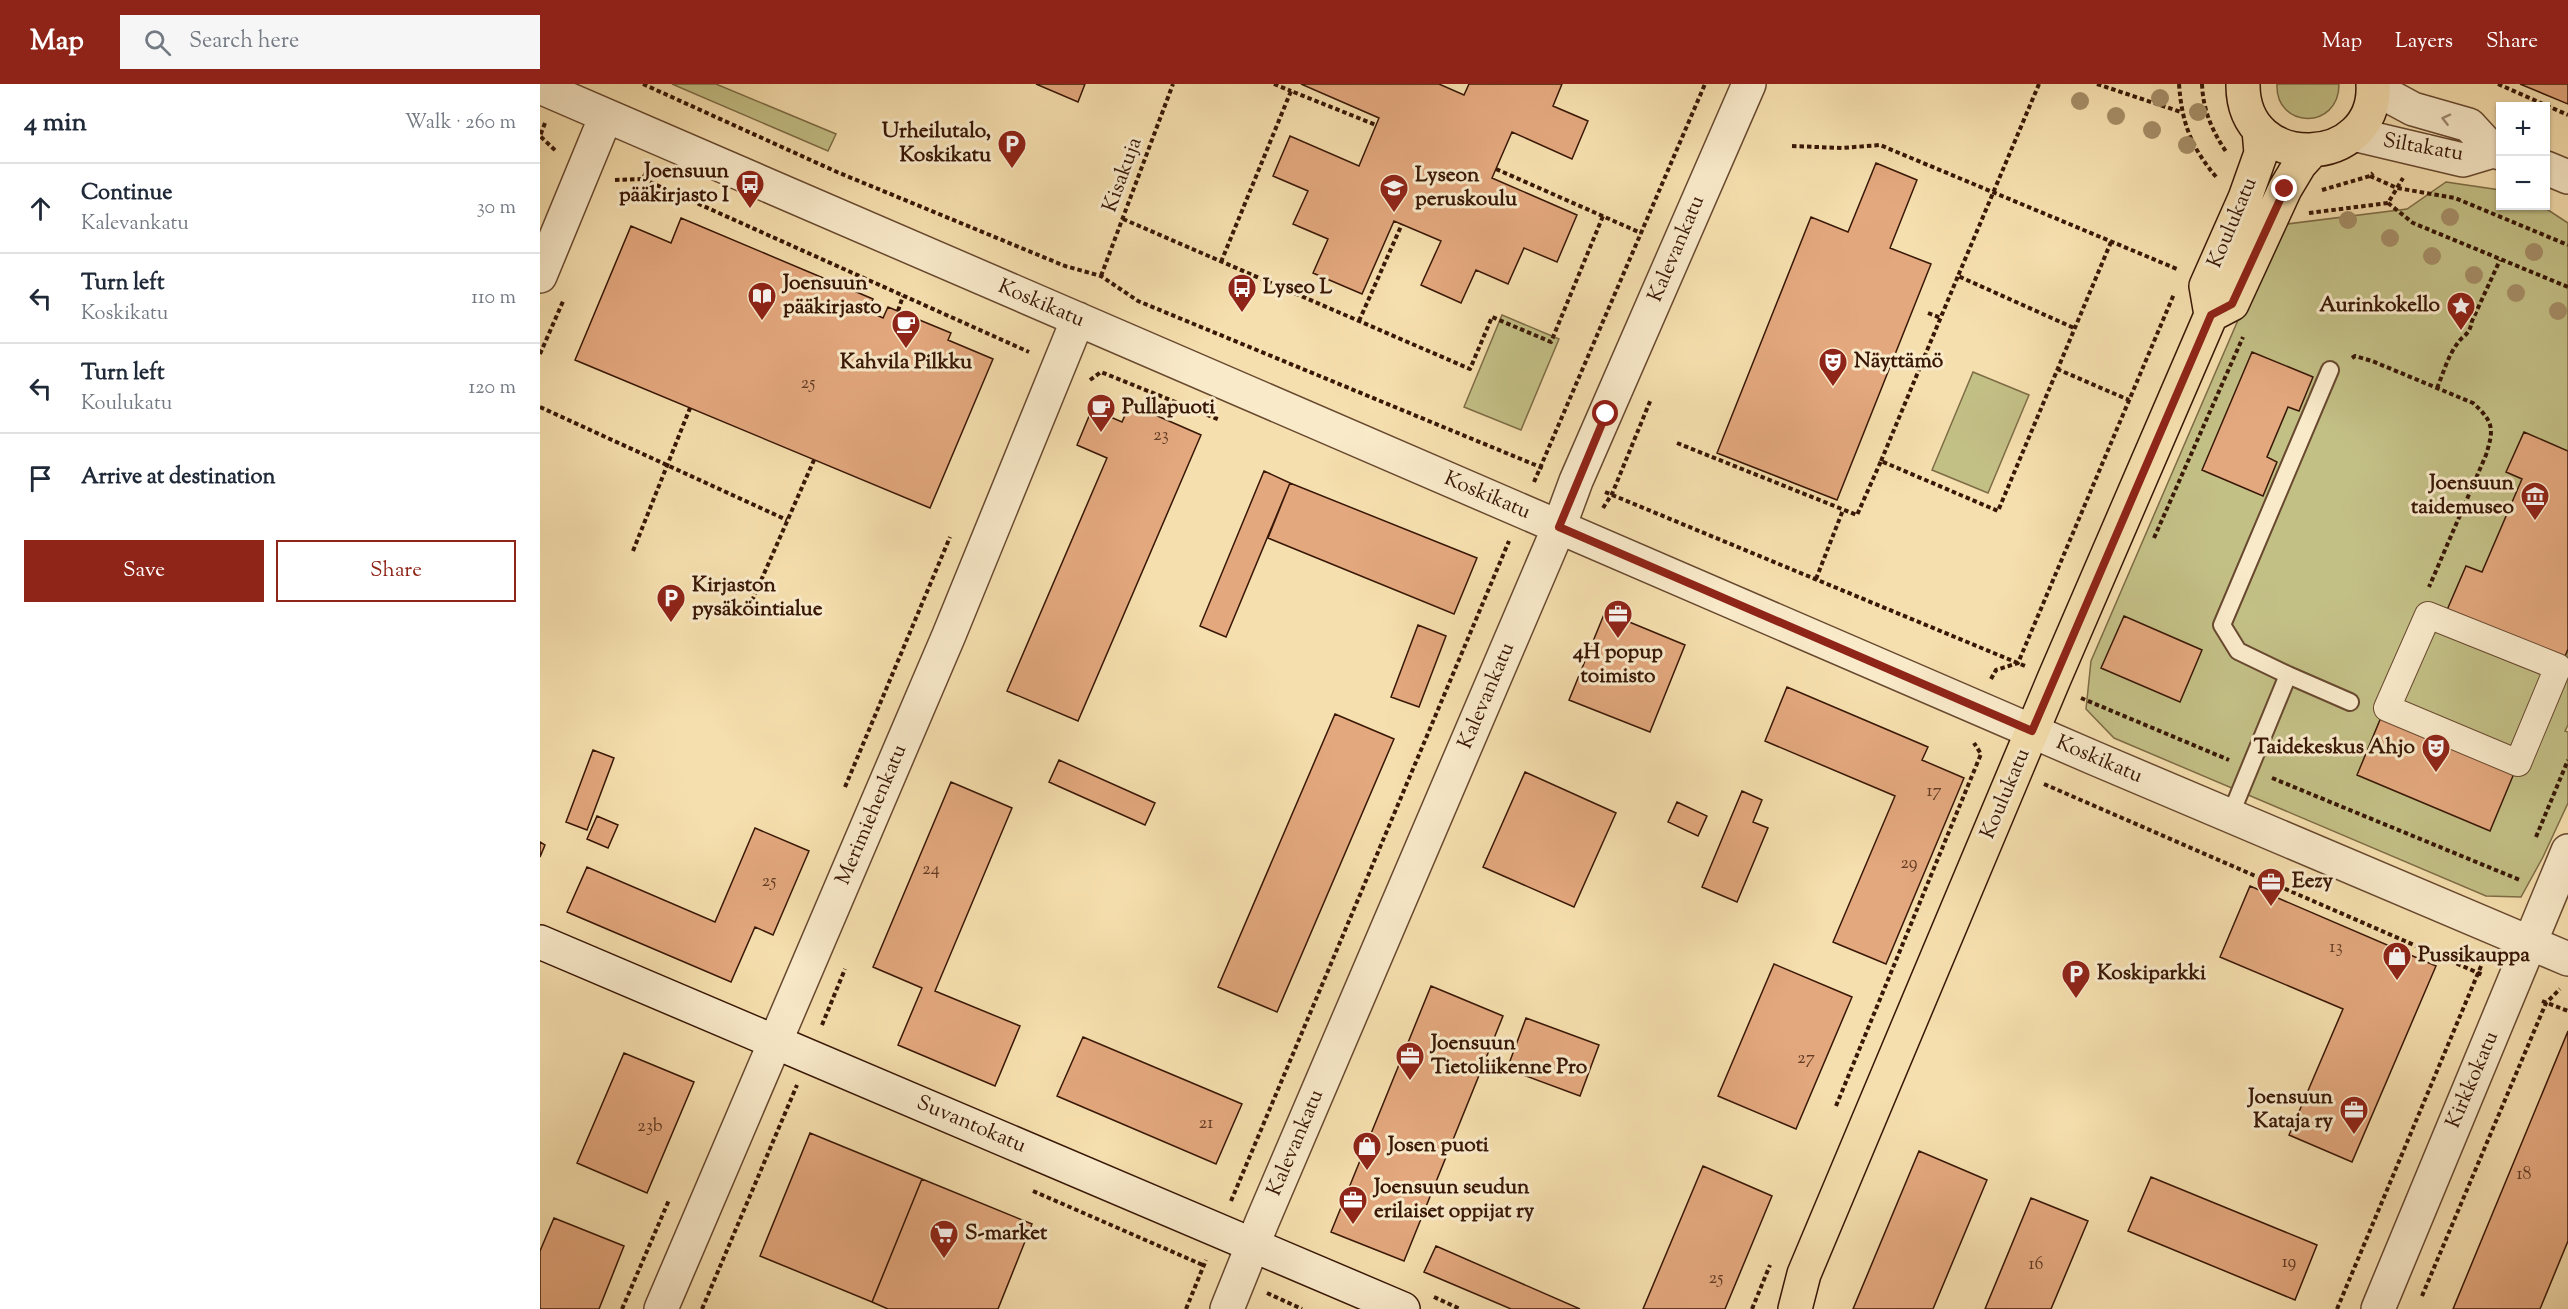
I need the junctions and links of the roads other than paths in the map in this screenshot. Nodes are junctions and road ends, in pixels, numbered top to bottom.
1 (1749, 84) edge
2 (2243, 84) edge
3 (2374, 86) edge
4 (540, 87) edge
5 (606, 116) junction
6 (2259, 130) junction
7 (2353, 134) junction
8 (2496, 151) edge
9 (2311, 152) junction
10 (2496, 152) edge
11 (2550, 170) edge
12 (2568, 177) edge
13 (540, 276) edge
14 (2211, 315) junction
15 (1078, 319) junction
16 (2330, 370) road end
17 (1559, 527) junction
18 (2428, 615) joint
19 (2288, 675) junction
20 (2350, 702) dead end
21 (2032, 731) junction
22 (2230, 816) junction
23 (2568, 851) edge
24 (540, 942) edge
25 (2530, 943) junction
26 (2567, 971) edge
27 (775, 1043) junction
28 (1254, 1245) junction
29 (1804, 1274) junction
30 (1233, 1295) edge
31 (2380, 1308) edge
32 (661, 1309) edge
33 (1403, 1309) edge
34 (1783, 1309) edge
35 (1795, 1309) edge

1 - 17 street, Kalevankatu
2 - 6 main road
3 - 7 main road
8 -> 3 street, Siltakatu
4 - 5 street, Koskikatu
5 - 13 street
5 - 15 street, Koskikatu
6 - 9 main road
6 - 14 main road, Koulukatu
7 - 9 main road
7 - 10 street, Siltakatu
9 - 14 main road, Koulukatu
11 - 12 street
14 - 21 main road, Koulukatu
15 - 17 street, Koskikatu
15 - 27 street, Merimiehenkatu
16 - 19 lane
17 - 21 street, Koskikatu
17 - 28 street, Kalevankatu
18 - 18 street
19 - 20 lane
19 - 22 lane
21 - 22 street, Koskikatu
21 - 29 main road, Koulukatu
22 - 25 street, Koskikatu
23 - 25 street, Kirkkokatu
24 - 27 street, Suvantokatu
25 - 26 street, Koskikatu
25 - 31 street, Kirkkokatu
27 - 28 street, Suvantokatu
27 - 32 street, Merimiehenkatu
28 - 30 street, Kalevankatu
28 - 33 street, Suvantokatu
29 - 34 main road, Koulukatu
29 - 35 main road, Koulukatu

